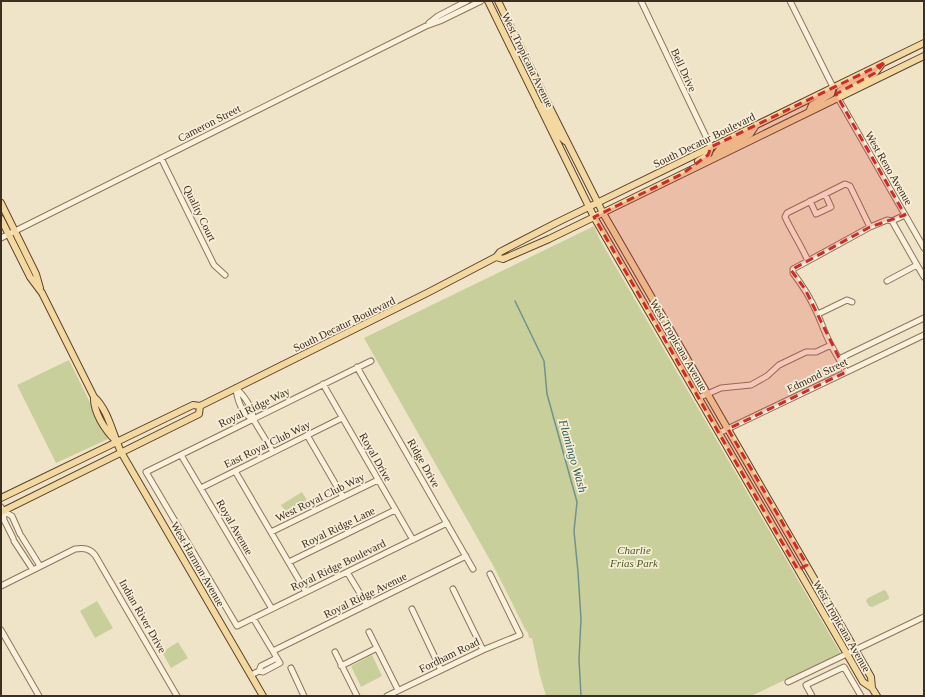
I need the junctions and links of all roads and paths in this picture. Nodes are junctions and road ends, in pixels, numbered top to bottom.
1 (467, 1) edge
2 (481, 1) edge
3 (488, 1) edge
4 (498, 1) edge
5 (641, 1) edge
6 (790, 1) edge
7 (426, 26) junction
8 (924, 43) edge
9 (924, 56) edge
10 (884, 63) junction
11 (833, 87) junction
12 (838, 98) junction
13 (539, 105) junction
14 (810, 112) junction
15 (756, 125) junction
16 (569, 145) junction
17 (710, 147) junction
18 (161, 158) junction
19 (715, 158) junction
20 (682, 174) junction
21 (825, 194) junction
22 (810, 201) junction
23 (598, 202) junction
24 (1, 203) edge
25 (589, 207) junction
26 (603, 213) junction
27 (905, 215) junction
28 (594, 217) junction
29 (1, 219) edge
30 (892, 221) junction
31 (870, 227) junction
32 (14, 230) junction
33 (8, 234) junction
34 (1, 238) edge
35 (924, 248) edge
36 (496, 257) junction
37 (808, 261) junction
38 (917, 266) junction
39 (225, 275) dead end
40 (924, 277) edge
41 (887, 281) dead end
42 (42, 293) junction
43 (852, 302) dead end
44 (818, 314) junction
45 (924, 318) edge
46 (924, 335) edge
47 (675, 339) junction
48 (667, 344) junction
49 (831, 345) junction
50 (839, 359) junction
51 (371, 361) dead end
52 (357, 367) junction
53 (846, 372) junction
54 (322, 384) junction
55 (236, 388) junction
56 (708, 394) junction
57 (698, 398) junction
58 (200, 406) junction
59 (342, 418) junction
60 (253, 419) junction
61 (728, 429) junction
62 (719, 433) junction
63 (307, 435) junction
64 (116, 442) junction
65 (122, 452) junction
66 (273, 452) junction
67 (181, 455) junction
68 (235, 471) junction
69 (378, 480) junction
70 (200, 488) junction
71 (764, 490) junction
72 (755, 496) junction
73 (343, 497) junction
74 (1, 498) edge
75 (2, 510) edge
76 (396, 510) junction
77 (447, 523) junction
78 (271, 532) junction
79 (413, 540) junction
80 (466, 556) junction
81 (289, 562) junction
82 (807, 565) junction
83 (40, 566) junction
84 (473, 569) dead end
85 (33, 570) junction
86 (798, 570) junction
87 (347, 572) junction
88 (811, 572) junction
89 (490, 574) dead end
90 (802, 577) junction
91 (1, 586) edge
92 (453, 589) dead end
93 (306, 592) junction
94 (367, 605) junction
95 (272, 609) junction
96 (412, 609) dead end
97 (924, 617) edge
98 (253, 618) junction
99 (237, 626) joint
100 (1, 630) edge
101 (369, 632) dead end
102 (377, 648) junction
103 (483, 650) junction
104 (856, 650) junction
105 (273, 651) junction
106 (335, 652) dead end
107 (847, 654) junction
108 (277, 658) junction
109 (341, 666) junction
110 (291, 668) dead end
111 (441, 670) junction
112 (259, 671) junction
113 (250, 675) junction
114 (788, 682) dead end
115 (872, 688) junction
116 (398, 690) junction
117 (39, 696) edge
118 (177, 696) edge
119 (263, 696) edge
120 (304, 696) edge
121 (356, 696) edge
122 (387, 696) edge
123 (812, 696) edge
124 (861, 696) edge
125 (877, 696) edge

1 - 7 street, Cameron Street
2 - 7 street, Cameron Street
3 - 13 main road, West Tropicana Avenue
4 - 16 main road, West Tropicana Avenue
5 - 17 street, Bell Drive
6 - 11 street
7 - 18 street, Cameron Street
8 - 10 main road, South Decatur Boulevard
9 - 12 main road, South Decatur Boulevard
10 - 11 main road, South Decatur Boulevard
10 - 12 main road
11 - 14 main road
11 - 15 main road, South Decatur Boulevard
12 - 14 main road, South Decatur Boulevard
12 - 27 street, West Reno Avenue
13 - 16 main road
13 - 25 main road, West Tropicana Avenue
14 - 19 main road, South Decatur Boulevard
15 - 17 main road, South Decatur Boulevard
15 - 19 main road
16 - 23 main road, West Tropicana Avenue
17 - 20 main road
17 - 23 main road, South Decatur Boulevard
18 - 32 street, Cameron Street
18 - 39 street, Quality Court
19 - 20 main road, South Decatur Boulevard
20 - 26 main road, South Decatur Boulevard
21 - 22 street
21 - 22 street
21 - 31 street
22 - 37 street
23 - 25 main road, South Decatur Boulevard
23 - 26 main road, West Tropicana Avenue
24 - 32 main road, West Harmon Avenue
25 - 28 main road, West Tropicana Avenue
25 - 36 main road, South Decatur Boulevard
26 - 28 main road, South Decatur Boulevard
26 - 47 main road, West Tropicana Avenue
27 - 30 street
27 - 35 street, West Reno Avenue
28 - 36 main road, South Decatur Boulevard
28 - 48 main road, West Tropicana Avenue
29 - 33 main road, West Harmon Avenue
30 - 31 street
30 - 38 street
31 - 37 street
32 - 33 street, Cameron Street
32 - 42 main road, West Harmon Avenue
33 - 34 street, Cameron Street
33 - 42 main road, West Harmon Avenue
36 - 55 main road, South Decatur Boulevard
37 - 44 street
38 - 40 street
38 - 41 street
42 - 64 main road, West Harmon Avenue
43 - 44 street
44 - 49 street
45 - 50 street
46 - 53 street, Edmond Street
47 - 48 main road
47 - 56 main road, West Tropicana Avenue
48 - 57 main road, West Tropicana Avenue
49 - 50 street
49 - 56 street
50 - 53 street
51 - 52 street, Royal Ridge Way
52 - 54 street, Royal Ridge Way
52 - 77 street, Ridge Drive
53 - 61 street, Edmond Street
54 - 59 street, Royal Drive
54 - 60 street, Royal Ridge Way
55 - 58 main road, South Decatur Boulevard
55 - 60 street
56 - 57 street
56 - 61 main road, West Tropicana Avenue
57 - 62 main road, West Tropicana Avenue
58 - 64 main road, South Decatur Boulevard
58 - 65 main road, South Decatur Boulevard
59 - 63 street, East Royal Club Way
59 - 69 street, Royal Drive
60 - 66 street
60 - 67 street, Royal Ridge Way
61 - 62 street, Edmond Street
61 - 71 main road, West Tropicana Avenue
62 - 72 main road, West Tropicana Avenue
63 - 66 street, East Royal Club Way
63 - 73 street
64 - 65 main road, West Harmon Avenue
64 - 74 main road, South Decatur Boulevard
65 - 75 main road, South Decatur Boulevard
65 - 113 main road, West Harmon Avenue
66 - 68 street, East Royal Club Way
67 - 70 street, Royal Avenue
67 - 99 street, Royal Ridge Way
68 - 70 street, East Royal Club Way
68 - 78 street
69 - 73 street, West Royal Club Way
69 - 76 street, Royal Drive
70 - 95 street, Royal Avenue
71 - 72 main road
71 - 82 main road, West Tropicana Avenue
72 - 86 main road, West Tropicana Avenue
73 - 78 street, West Royal Club Way
75 - 83 street
75 - 85 street
76 - 79 street, Royal Drive
76 - 81 street, Royal Ridge Lane
77 - 79 street, Royal Ridge Boulevard
77 - 80 street, Ridge Drive
78 - 81 street
79 - 87 street, Royal Ridge Boulevard
80 - 84 street, Ridge Drive
80 - 94 street, Royal Ridge Avenue
81 - 93 street
82 - 86 main road
82 - 88 main road, West Tropicana Avenue
83 - 85 street
83 - 118 street, Indian River Drive
85 - 91 street
86 - 90 main road, West Tropicana Avenue
87 - 93 street, Royal Ridge Boulevard
87 - 94 street
88 - 90 main road
88 - 104 main road, West Tropicana Avenue
89 - 103 street, Fordham Road
90 - 107 main road, West Tropicana Avenue
92 - 103 street
93 - 95 street, Royal Ridge Boulevard
94 - 105 street, Royal Ridge Avenue
95 - 98 street, Royal Ridge Boulevard
96 - 111 street
97 - 104 street
98 - 99 street, Royal Ridge Boulevard
98 - 105 street
100 - 117 street
101 - 102 street
102 - 109 street
102 - 116 street
103 - 111 street, Fordham Road
104 - 107 street
104 - 115 main road, West Tropicana Avenue
105 - 108 street
106 - 109 street
107 - 114 street
107 - 115 main road, West Tropicana Avenue
108 - 112 street
108 - 112 street
109 - 121 street
110 - 120 street
111 - 116 street, Fordham Road
112 - 113 street
113 - 119 main road, West Harmon Avenue
115 - 125 main road, West Tropicana Avenue
116 - 122 street, Fordham Road
123 - 124 street

